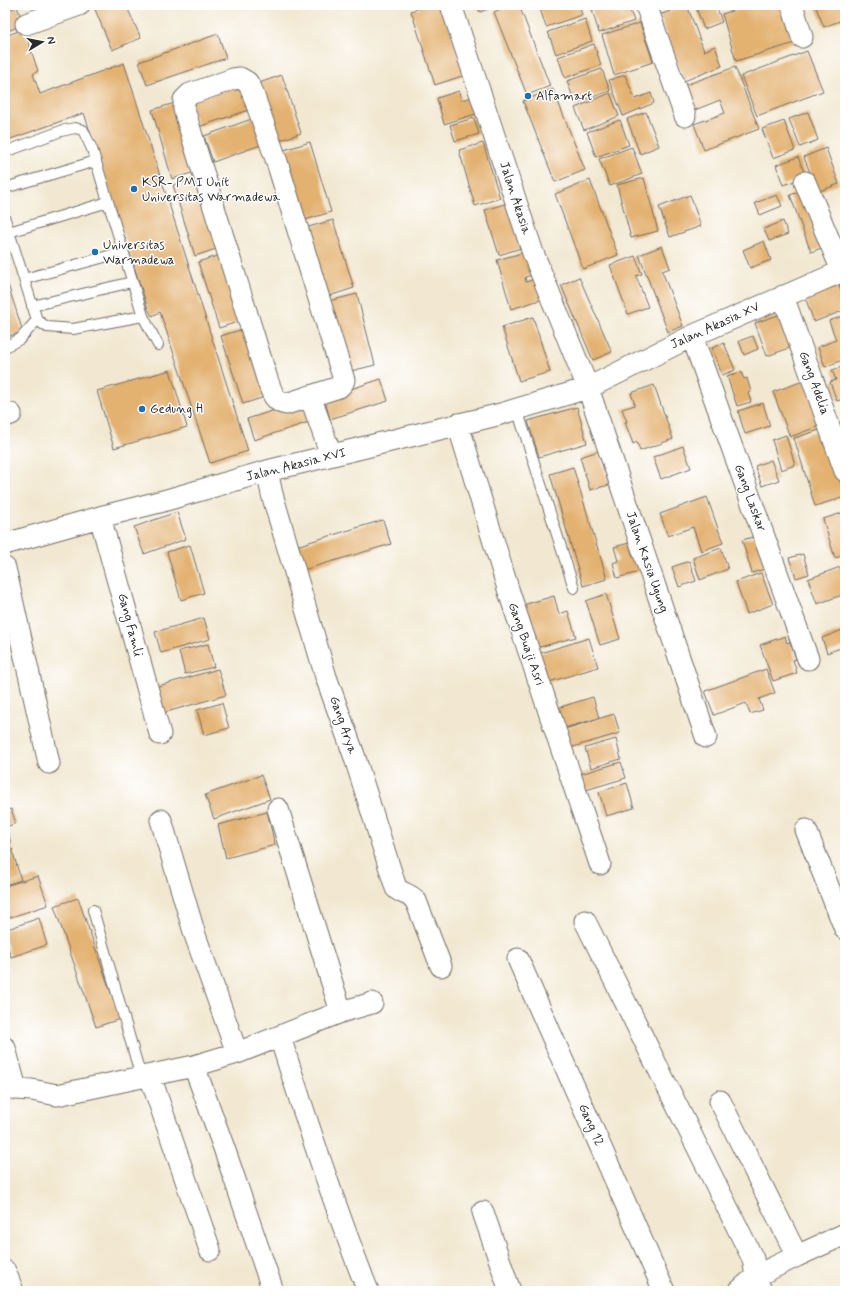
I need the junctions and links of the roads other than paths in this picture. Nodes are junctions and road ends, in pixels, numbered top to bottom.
1 (79, 5) edge
2 (452, 5) edge
3 (646, 5) edge
4 (792, 5) edge
5 (26, 24) dead end
6 (802, 38) dead end
7 (685, 116) dead end
8 (5, 152) edge
9 (96, 161) junction
10 (805, 182) dead end
11 (5, 188) edge
12 (108, 202) junction
13 (5, 219) edge
14 (9, 232) junction
15 (124, 252) junction
16 (844, 270) edge
17 (24, 279) junction
18 (132, 282) junction
19 (783, 296) junction
20 (32, 306) junction
21 (143, 316) junction
22 (37, 320) junction
23 (692, 336) junction
24 (158, 345) dead end
25 (5, 347) edge
26 (588, 388) junction
27 (310, 396) junction
28 (517, 409) junction
29 (458, 424) junction
30 (331, 455) junction
31 (845, 470) edge
32 (267, 471) junction
33 (100, 517) junction
34 (5, 544) edge
35 (5, 568) edge
36 (574, 588) dead end
37 (808, 659) dead end
38 (160, 734) dead end
39 (706, 737) dead end
40 (50, 763) dead end
41 (278, 809) dead end
42 (161, 820) dead end
43 (806, 830) dead end
44 (600, 864) dead end
45 (93, 910) dead end
46 (585, 921) dead end
47 (845, 929) edge
48 (518, 959) dead end
49 (441, 966) dead end
50 (372, 1003) dead end
51 (341, 1012) junction
52 (280, 1037) junction
53 (5, 1048) edge
54 (237, 1053) junction
55 (194, 1066) junction
56 (145, 1076) junction
57 (10, 1087) edge
58 (720, 1101) dead end
59 (483, 1212) dead end
60 (845, 1234) edge
61 (210, 1250) dead end
62 (797, 1256) junction
63 (5, 1271) edge
64 (759, 1284) edge
65 (13, 1291) edge
66 (273, 1291) edge
67 (368, 1291) edge
68 (510, 1291) edge
69 (664, 1291) edge
70 (739, 1291) edge

1 - 5 street
2 - 26 street, Jalan Akasia
3 - 7 street
4 - 6 street
8 - 9 lane
9 - 11 lane
9 - 12 lane
10 - 16 street
12 - 14 lane
12 - 15 lane
13 - 14 lane
14 - 17 lane
15 - 17 lane
15 - 18 lane
16 - 19 street, Jalan Akasia XV
17 - 20 lane
18 - 20 lane
18 - 21 lane
19 - 23 street, Jalan Akasia XV
19 - 31 street, Gang Adelia
20 - 22 lane
21 - 22 lane
21 - 24 lane
22 - 25 lane
23 - 26 street, Jalan Akasia XV
23 - 37 street, Gang Laskar
26 - 28 street, Jalan Akasia XVI
26 - 39 street, Jalan Kasia Ugung
27 - 27 street
27 - 30 street
28 - 29 street, Jalan Akasia XVI
28 - 36 lane
29 - 30 street, Jalan Akasia XVI
29 - 44 street, Gang Buaji Asri
30 - 32 street, Jalan Akasia XVI
32 - 33 street, Jalan Akasia XVI
32 - 49 street, Gang Arya
33 - 34 street, Jalan Akasia XVI
33 - 38 street, Gang Famli
35 - 40 street
41 - 51 street
42 - 54 street
43 - 47 street
45 - 56 lane
46 - 64 street
48 - 69 street, Gang 12
50 - 51 street
51 - 52 street
52 - 54 street
52 - 67 street
53 - 57 street
54 - 55 street
55 - 56 street
55 - 66 street
56 - 57 street
56 - 61 street
58 - 62 street
59 - 68 street
60 - 62 street
62 - 64 street
63 - 65 street
64 - 70 street

